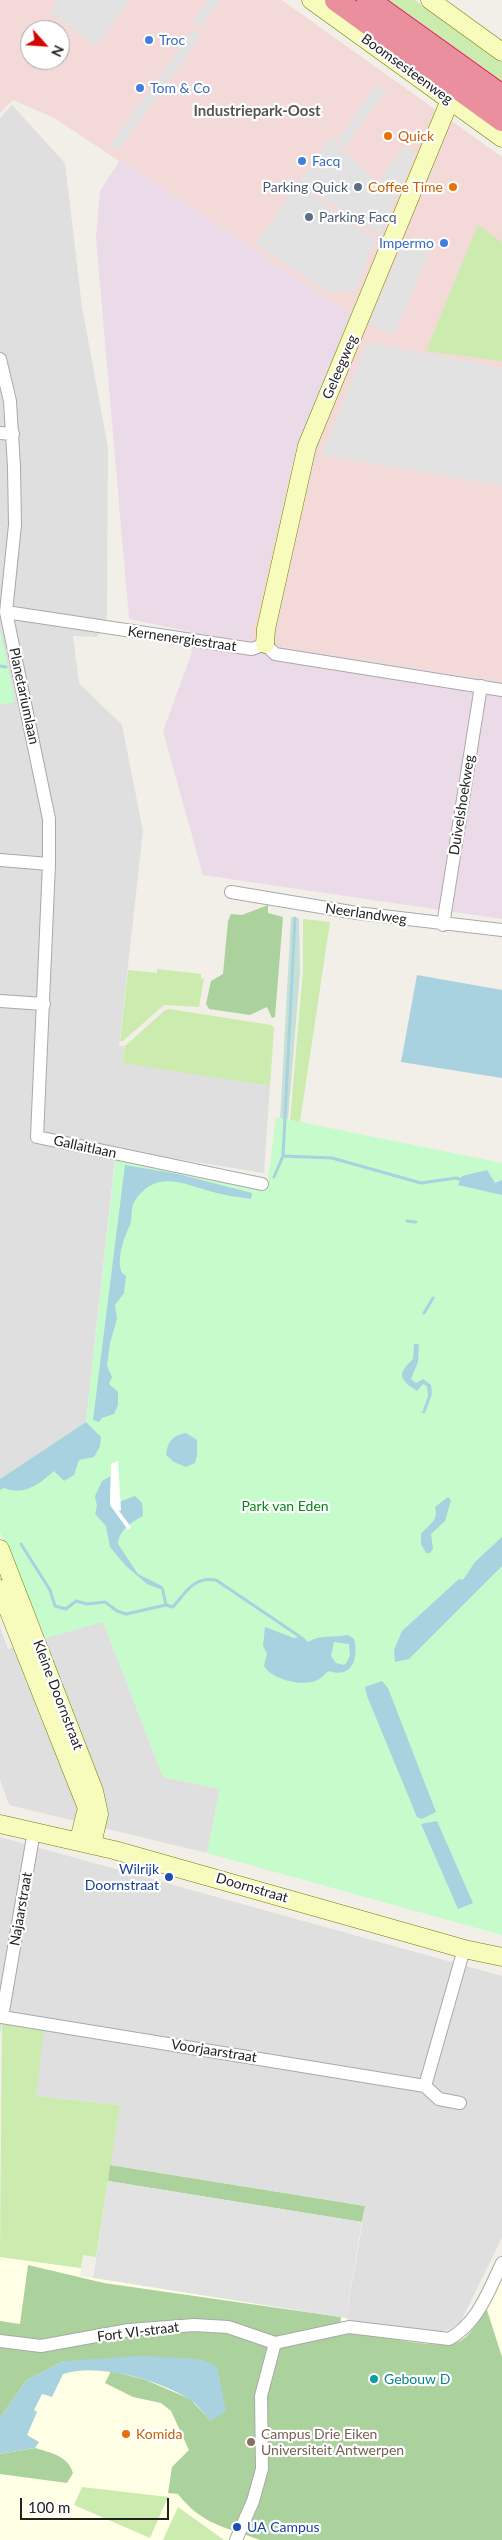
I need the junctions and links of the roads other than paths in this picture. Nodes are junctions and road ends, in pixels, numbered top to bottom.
1 (311, 0) edge
2 (336, 0) edge
3 (368, 0) edge
4 (430, 0) edge
5 (502, 52) edge
6 (502, 96) edge
7 (450, 100) junction
8 (502, 120) edge
9 (502, 138) edge
10 (0, 359) edge
11 (6, 434) edge
12 (6, 612) junction
13 (265, 644) junction
14 (481, 686) junction
15 (502, 690) edge
16 (0, 860) edge
17 (49, 864) junction
18 (231, 892) dead end
19 (444, 925) junction
20 (502, 930) edge
21 (0, 1001) edge
22 (44, 1004) junction
23 (262, 1184) dead end
24 (0, 1549) edge
25 (0, 1589) edge
26 (0, 1824) edge
27 (34, 1830) junction
28 (86, 1842) junction
29 (464, 1949) junction
30 (502, 1957) edge
31 (2, 2017) joint
32 (425, 2086) junction
33 (460, 2103) dead end
34 (502, 2263) edge
35 (0, 2342) edge
36 (274, 2343) junction
37 (236, 2540) edge

1 - 7 street, Boomsesteenweg
2 - 8 highway
3 - 6 highway
4 - 5 street
7 - 9 street, Boomsesteenweg
7 - 13 street, Geleegweg
10 - 11 street, Planetariumlaan
11 - 12 street, Planetariumlaan
12 - 13 street, Kernenergiestraat
12 - 17 street, Planetariumlaan
13 - 14 street
14 - 15 street
14 - 19 street, Duivelshoekweg
16 - 17 street
17 - 22 street, Planetariumlaan
18 - 19 street, Neerlandweg
19 - 20 street, Neerlandweg
21 - 22 street
22 - 23 street, Gallaitlaan
24 - 28 street, Kleine Doornstraat
25 - 28 street, Kleine Doornstraat
26 - 27 street, Doornstraat
27 - 28 street, Doornstraat
27 - 31 street, Najaarstraat
28 - 29 street, Doornstraat
29 - 30 street, Doornstraat
29 - 32 street
31 - 32 street, Voorjaarstraat
32 - 33 street, Voorjaarstraat
34 - 36 street
35 - 36 street, Fort VI-straat
36 - 37 street

